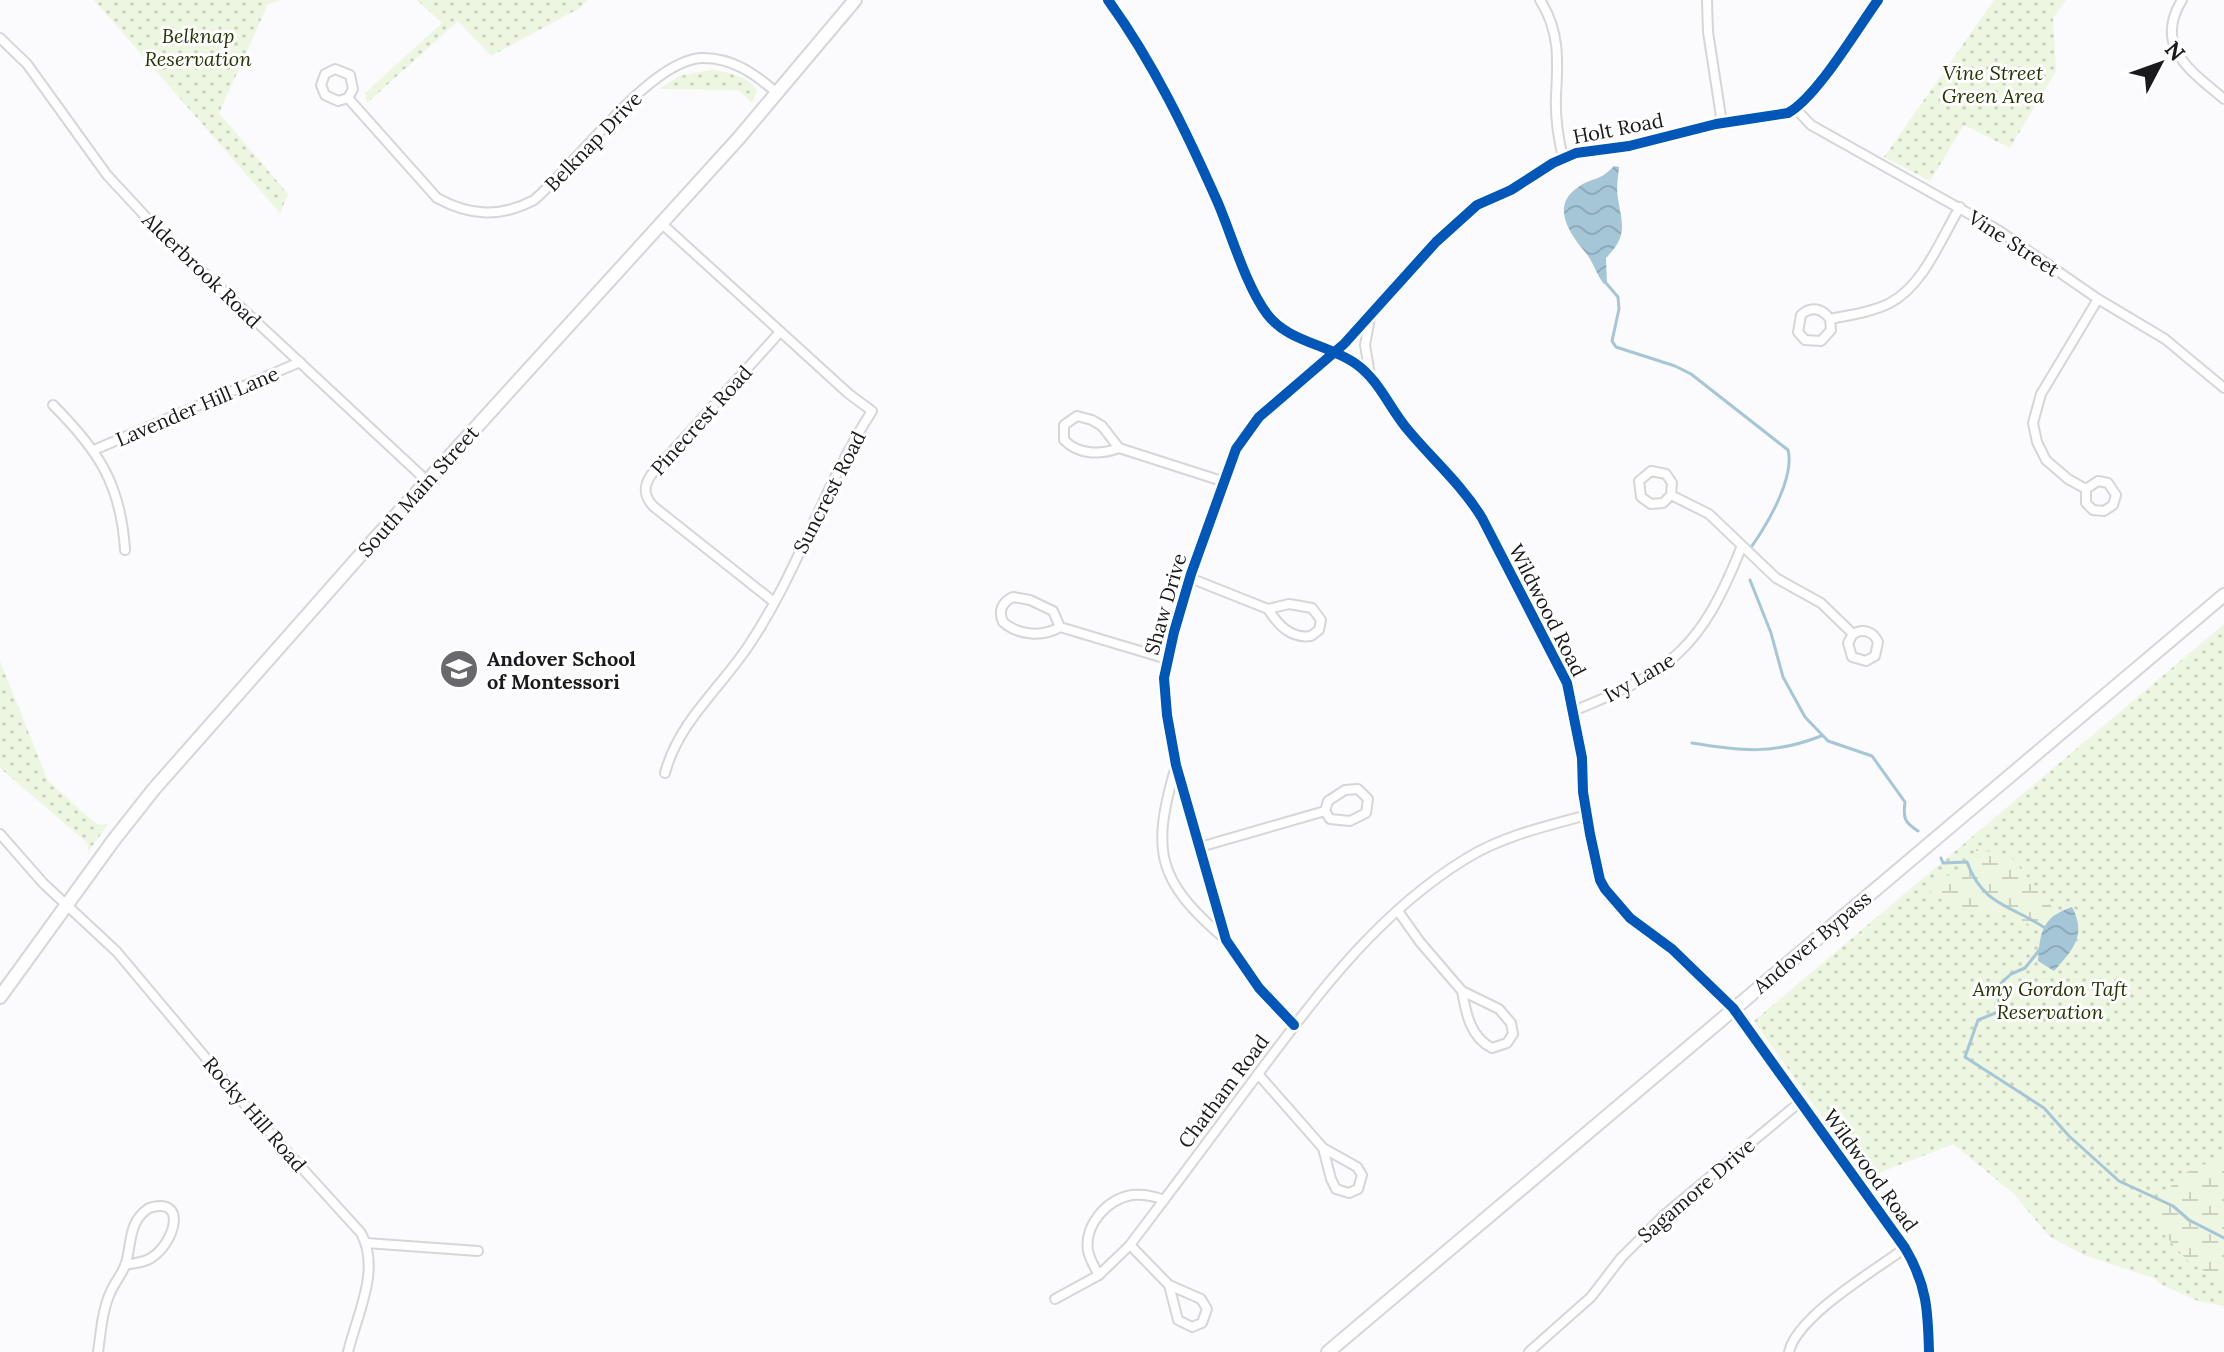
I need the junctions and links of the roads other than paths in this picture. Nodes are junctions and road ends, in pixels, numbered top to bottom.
1 (855, 0) edge
2 (1108, 0) edge
3 (1540, 0) edge
4 (1707, 0) edge
5 (1878, 0) edge
6 (2182, 0) edge
7 (0, 38) edge
8 (777, 93) junction
9 (348, 98) junction
10 (2224, 99) edge
11 (1796, 109) junction
12 (1722, 123) junction
13 (1563, 158) junction
14 (1960, 207) junction
15 (661, 223) junction
16 (2098, 299) junction
17 (1372, 313) junction
18 (1830, 319) junction
19 (780, 332) junction
20 (1334, 352) junction
21 (300, 362) junction
22 (1372, 379) junction
23 (2224, 388) edge
24 (53, 405) dead end
25 (1119, 448) junction
26 (94, 450) junction
27 (427, 481) junction
28 (1225, 482) junction
29 (2086, 489) dead end
30 (1671, 495) junction
31 (1741, 548) junction
32 (125, 550) dead end
33 (1190, 578) junction
34 (2224, 595) edge
35 (774, 602) junction
36 (1268, 609) junction
37 (1060, 627) junction
38 (1853, 634) dead end
39 (1167, 659) junction
40 (1573, 711) junction
41 (1176, 765) junction
42 (665, 773) dead end
43 (1325, 811) junction
44 (1587, 815) junction
45 (0, 834) edge
46 (1200, 847) junction
47 (67, 903) junction
48 (1398, 911) junction
49 (1226, 940) junction
50 (1462, 991) junction
51 (0, 997) edge
52 (1733, 1008) junction
53 (1294, 1025) junction
54 (1258, 1074) junction
55 (1800, 1102) junction
56 (1323, 1148) junction
57 (1164, 1200) junction
58 (366, 1243) junction
59 (1130, 1245) junction
60 (1905, 1248) junction
61 (478, 1251) dead end
62 (125, 1265) junction
63 (1099, 1275) junction
64 (1169, 1285) junction
65 (1055, 1299) dead end
66 (98, 1352) edge
67 (348, 1352) edge
68 (1328, 1352) edge
69 (1529, 1352) edge
70 (1789, 1352) edge
71 (1929, 1352) edge

1 - 8 main road, South Main Street
2 - 20 street, Wildwood Road
3 - 13 street
4 - 12 street
5 - 11 street
6 - 10 street
7 - 21 street, Alderbrook Road
8 - 9 street, Belknap Drive
8 - 15 main road, South Main Street
9 - 9 street, Belknap Drive
11 - 12 street, Holt Road
11 - 14 street, Vine Street
12 - 13 street, Holt Road
13 - 17 street, Holt Road
14 - 16 street, Vine Street
14 - 18 street
15 - 19 street, Suncrest Road
15 - 27 main road, South Main Street
16 - 23 street, Vine Street
16 - 29 street
17 - 20 street, Holt Road
17 - 22 street
18 - 18 street
19 - 35 street, Suncrest Road
19 - 35 street, Pinecrest Road
20 - 22 street, Wildwood Road
20 - 28 street, Shaw Drive
21 - 26 street, Lavender Hill Lane
21 - 27 street, Alderbrook Road
22 - 40 street, Wildwood Road
24 - 26 street, Lavender Hill Lane
25 - 25 street
25 - 28 street
26 - 32 street, Lavender Hill Lane
27 - 47 main road, South Main Street
28 - 33 street, Shaw Drive
30 - 30 street
30 - 31 street
31 - 38 street
31 - 40 street, Ivy Lane
33 - 36 street
33 - 39 street, Shaw Drive
34 - 52 main road, Andover Bypass
35 - 42 street, Suncrest Road
36 - 36 street
37 - 37 street
37 - 39 street
39 - 41 street, Shaw Drive
40 - 44 street, Wildwood Road
41 - 46 street, Shaw Drive
41 - 49 street
43 - 43 street
43 - 46 street
44 - 48 street, Chatham Road
44 - 52 street, Wildwood Road
45 - 47 street, Rocky Hill Road
46 - 49 street, Shaw Drive
47 - 51 main road, South Main Street
47 - 58 street, Rocky Hill Road
48 - 50 street
48 - 53 street, Chatham Road
49 - 53 street, Shaw Drive
50 - 50 street
52 - 55 street, Wildwood Road
52 - 68 main road, Andover Bypass
53 - 54 street, Chatham Road
54 - 56 street
54 - 57 street, Chatham Road
55 - 60 street, Wildwood Road
55 - 69 street, Sagamore Drive
56 - 56 street
57 - 59 street, Chatham Road
57 - 63 street
58 - 61 street
58 - 67 street
59 - 63 street, Chatham Road
59 - 64 street
60 - 70 street
60 - 71 street, Wildwood Road
62 - 62 street
62 - 66 street
63 - 65 street, Chatham Road
64 - 64 street

